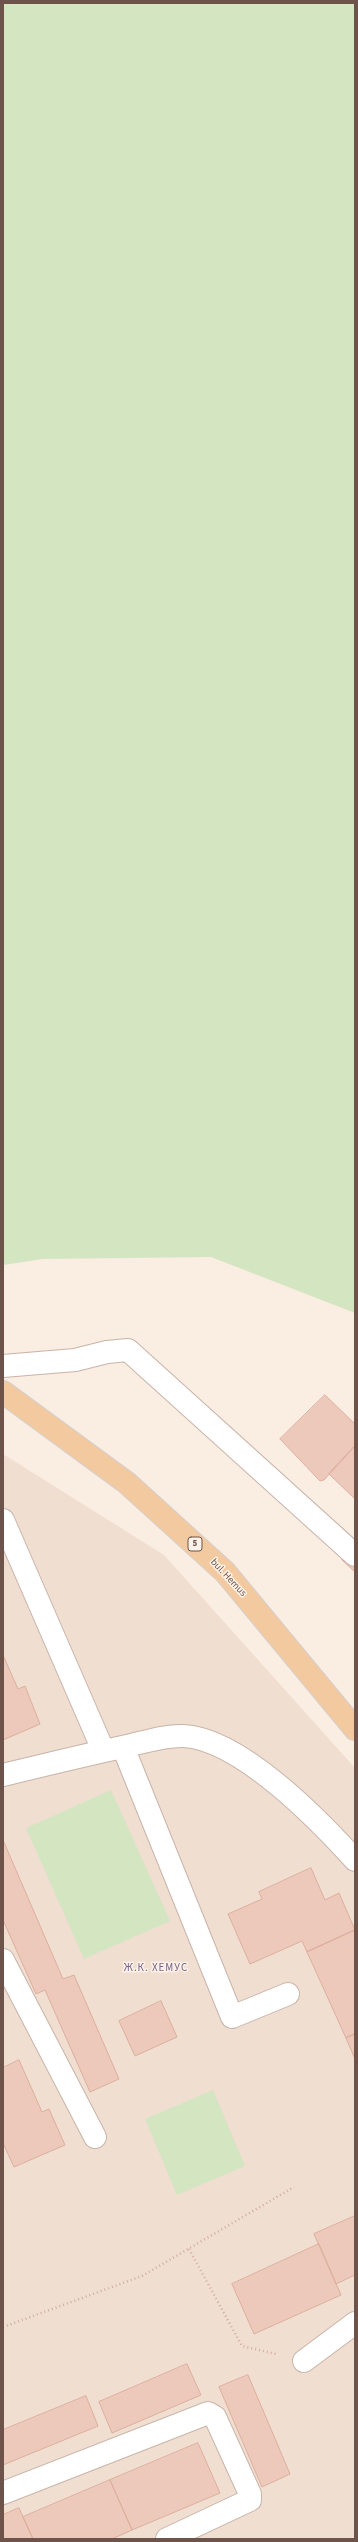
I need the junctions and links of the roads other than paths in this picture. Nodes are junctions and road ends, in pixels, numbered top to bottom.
1 (3, 1366) edge
2 (3, 1392) edge
3 (3, 1520) edge
4 (355, 1555) edge
5 (355, 1729) edge
6 (113, 1748) junction
7 (3, 1775) edge
8 (355, 1860) edge
9 (3, 1960) edge
10 (288, 1994) dead end
11 (95, 2137) dead end
12 (355, 2323) edge
13 (304, 2361) road end
14 (3, 2493) edge
15 (167, 2539) edge

1 - 4 lane
2 - 5 main road, bul. Hemus / 5
3 - 6 lane
6 - 7 lane
6 - 8 lane
6 - 10 lane
9 - 11 lane
12 - 13 lane
14 - 15 lane

